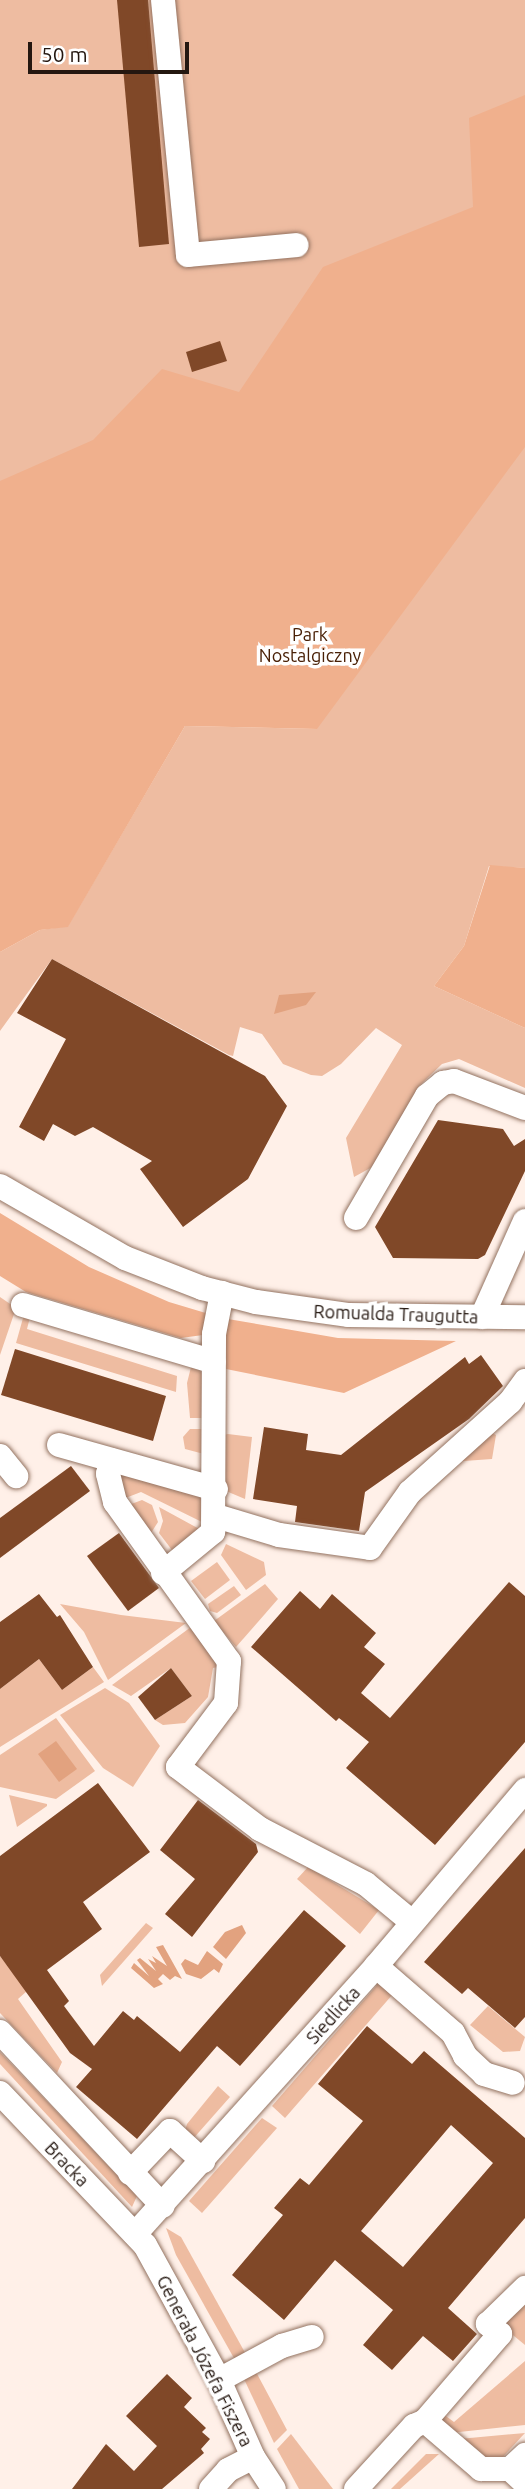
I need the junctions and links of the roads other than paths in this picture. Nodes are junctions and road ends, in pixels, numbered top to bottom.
1 (163, 0) edge
2 (297, 245) dead end
3 (525, 1108) edge
4 (0, 1186) edge
5 (356, 1218) dead end
6 (525, 1222) edge
7 (222, 1293) junction
8 (23, 1305) dead end
9 (482, 1317) junction
10 (525, 1317) edge
11 (214, 1362) junction
12 (525, 1381) edge
13 (59, 1445) dead end
14 (0, 1456) edge
15 (111, 1460) junction
16 (16, 1476) dead end
17 (216, 1489) junction
18 (216, 1516) junction
19 (163, 1573) junction
20 (525, 1790) edge
21 (412, 1922) junction
22 (376, 1966) junction
23 (0, 2032) edge
24 (521, 2082) edge
25 (0, 2093) edge
26 (211, 2152) junction
27 (130, 2173) junction
28 (163, 2206) junction
29 (135, 2234) junction
30 (525, 2288) edge
31 (312, 2337) dead end
32 (219, 2381) junction
33 (419, 2423) junction
34 (253, 2457) junction
35 (520, 2469) edge
36 (211, 2489) edge
37 (274, 2489) edge
38 (356, 2489) edge

1 - 2 street
3 - 5 street
4 - 7 street, Romualda Traugutta
6 - 9 street
7 - 9 street, Romualda Traugutta
7 - 11 street
8 - 11 street
9 - 10 street, Romualda Traugutta
11 - 17 street
12 - 18 street
13 - 15 street
14 - 16 street
15 - 17 street
15 - 19 street
17 - 18 street
18 - 19 street
19 - 21 street
20 - 21 street, Siedlicka
21 - 22 street, Siedlicka
22 - 24 street
22 - 26 street, Siedlicka
23 - 27 street
25 - 29 street, Bracka
26 - 27 street
26 - 28 street, Siedlicka
27 - 28 street
28 - 29 street, Siedlicka
29 - 32 street, Generała Józefa Fiszera
30 - 33 street
31 - 32 street
32 - 34 street, Generała Józefa Fiszera
33 - 35 street
33 - 38 street
34 - 36 street
34 - 37 street, Generała Józefa Fiszera

